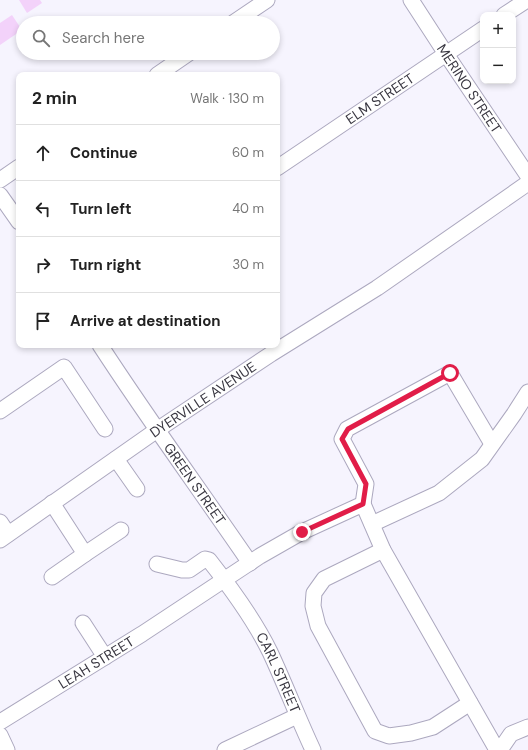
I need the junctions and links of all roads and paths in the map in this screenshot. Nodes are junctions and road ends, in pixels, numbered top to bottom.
1 (267, 0) edge
2 (411, 0) edge
3 (526, 0) edge
4 (508, 12) edge
5 (243, 16) edge
6 (480, 31) edge
7 (446, 54) junction
8 (179, 60) edge
9 (161, 72) edge
10 (280, 166) edge
11 (16, 169) edge
12 (528, 176) edge
13 (0, 180) edge
14 (528, 183) edge
15 (0, 195) edge
16 (16, 218) edge
17 (102, 348) edge
18 (528, 392) edge
19 (0, 411) edge
20 (105, 429) dead end
21 (157, 430) junction
22 (492, 444) junction
23 (116, 459) junction
24 (137, 489) dead end
25 (52, 503) junction
26 (363, 504) junction
27 (372, 524) junction
28 (121, 530) dead end
29 (3, 532) edge
30 (383, 550) junction
31 (85, 554) junction
32 (250, 563) junction
33 (157, 564) dead end
34 (52, 577) dead end
35 (224, 579) junction
36 (83, 623) dead end
37 (105, 657) junction
38 (470, 703) junction
39 (297, 716) junction
40 (0, 722) edge
41 (528, 727) edge
42 (0, 735) edge
43 (7, 750) edge
44 (225, 750) edge
45 (313, 750) edge
46 (497, 750) edge
47 (500, 750) edge

1 - 5 street
2 - 7 street, MERINO STREET
3 - 4 street
6 - 7 street, ELM STREET
7 - 10 street, ELM STREET
7 - 12 street, MERINO STREET
8 - 9 street
11 - 13 street
14 - 21 street, DYERVILLE AVENUE
15 - 16 street
17 - 21 street, GREEN STREET
18 - 22 street
19 - 20 street
21 - 23 street, DYERVILLE AVENUE
21 - 32 street, GREEN STREET
22 - 26 street
22 - 27 street
23 - 24 street
23 - 25 street, DYERVILLE AVENUE
25 - 29 street, DYERVILLE AVENUE
25 - 31 street
26 - 27 street
26 - 32 street, LEAH STREET
27 - 30 street
28 - 31 street
30 - 38 street
30 - 38 street
31 - 34 street
32 - 35 street, LEAH STREET
33 - 35 street
35 - 37 street, LEAH STREET
35 - 39 street, CARL STREET
36 - 37 street
37 - 40 street, LEAH STREET
38 - 46 street
39 - 44 street
39 - 45 street, CARL STREET
41 - 47 street
42 - 43 street

